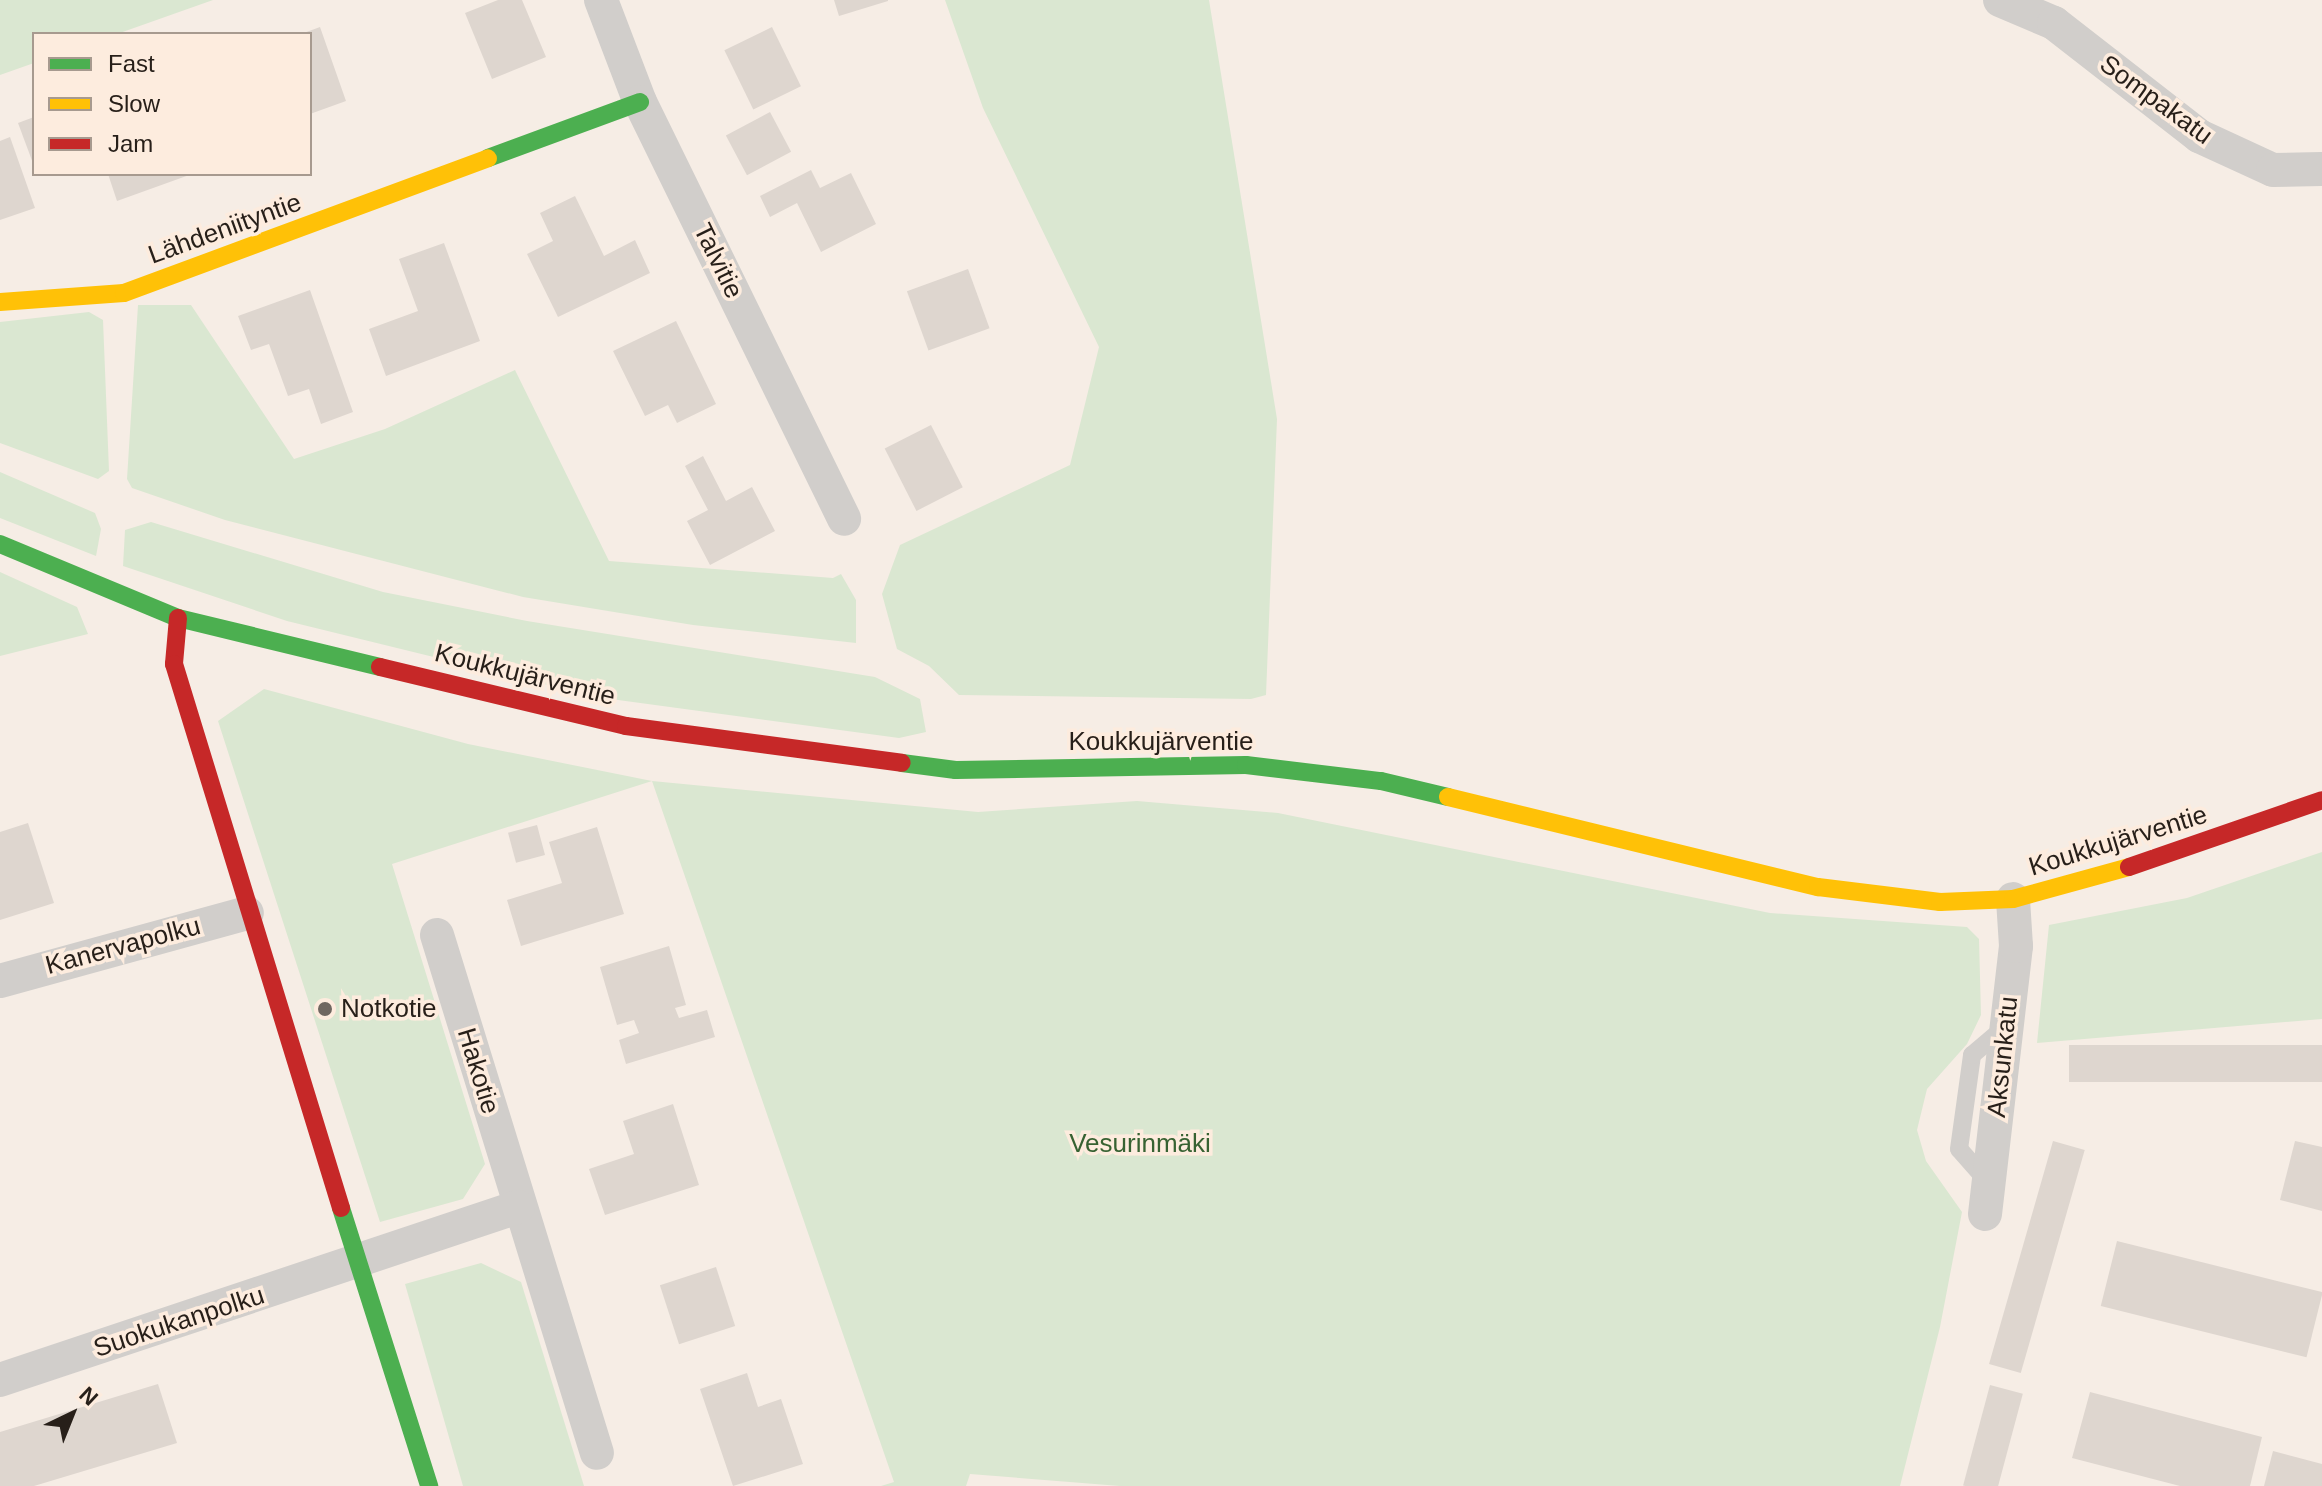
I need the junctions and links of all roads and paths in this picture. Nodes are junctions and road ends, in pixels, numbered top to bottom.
1 (601, 0) edge
2 (2000, 0) edge
3 (640, 102) junction
4 (2322, 169) edge
5 (0, 302) edge
6 (844, 519) dead end
7 (0, 544) edge
8 (178, 618) junction
9 (2322, 800) edge
10 (2013, 899) junction
11 (247, 913) junction
12 (437, 935) dead end
13 (0, 981) edge
14 (1987, 1198) dead end
15 (518, 1207) junction
16 (357, 1264) junction
17 (0, 1380) edge
18 (597, 1453) dead end
19 (429, 1486) edge

1 - 3 street, Talvitie
2 - 4 street, Sompakatu
3 - 5 street, Lähdeniityntie
3 - 6 street, Talvitie
7 - 8 street, Koukkujärventie
8 - 10 street, Koukkujärventie
8 - 11 street
9 - 10 street, Koukkujärventie
10 - 14 street, Aksunkatu
11 - 13 street, Kanervapolku
11 - 16 street
12 - 15 street, Hakotie
15 - 16 street
15 - 18 street, Hakotie
16 - 17 street, Suokukanpolku
16 - 19 street

